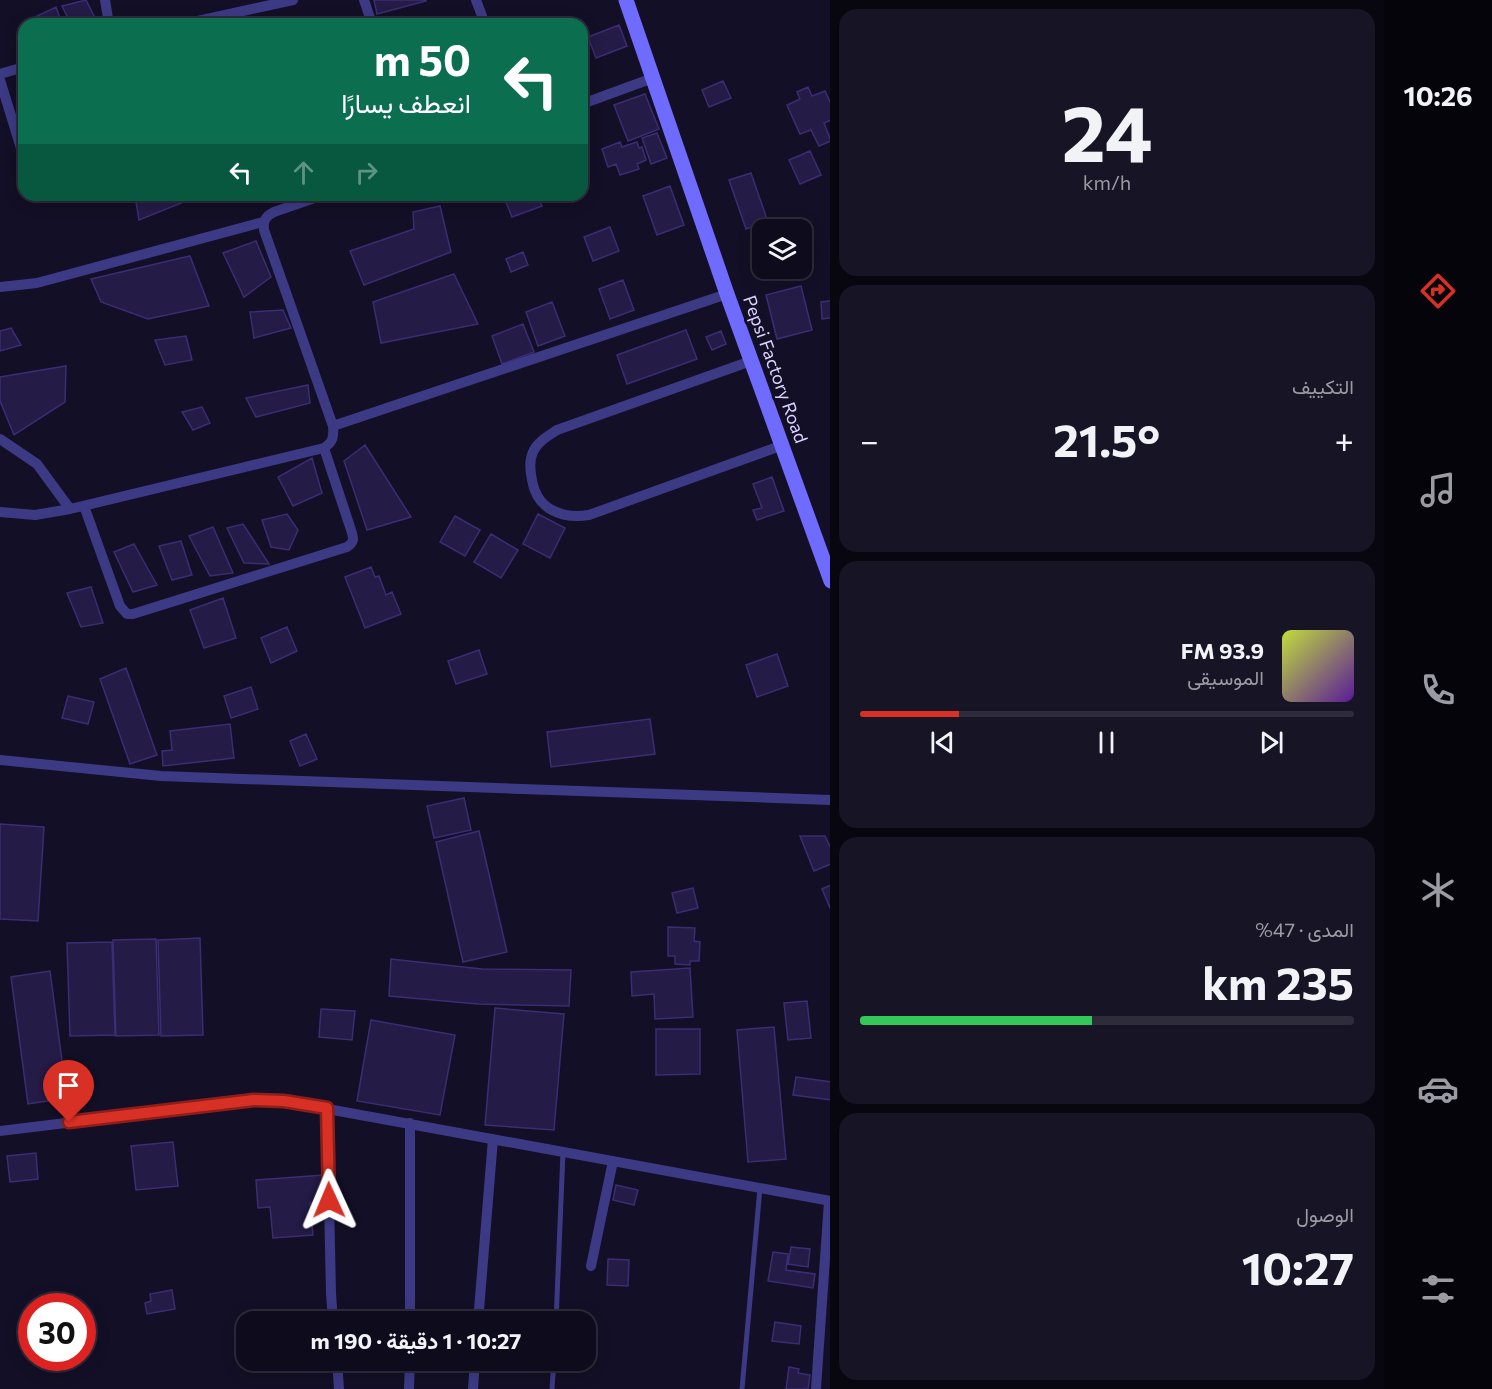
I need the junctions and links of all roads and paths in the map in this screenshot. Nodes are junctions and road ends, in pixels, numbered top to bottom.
1 (105, 0) edge
2 (293, 0) edge
3 (364, 0) edge
4 (477, 0) edge
5 (626, 0) edge
6 (239, 5) edge
7 (108, 18) edge
8 (201, 18) edge
9 (370, 18) edge
10 (483, 18) edge
11 (18, 69) edge
12 (0, 74) edge
13 (653, 78) junction
14 (0, 80) edge
15 (588, 102) edge
16 (18, 138) edge
17 (306, 201) edge
18 (264, 222) junction
19 (0, 286) edge
20 (727, 294) junction
21 (751, 361) junction
22 (333, 426) junction
23 (0, 439) edge
24 (783, 445) junction
25 (324, 448) junction
26 (84, 506) junction
27 (70, 509) junction
28 (0, 512) edge
29 (830, 578) edge
30 (0, 760) edge
31 (830, 800) edge
32 (327, 1108) junction
33 (410, 1123) junction
34 (0, 1131) edge
35 (493, 1139) junction
36 (563, 1152) junction
37 (613, 1161) junction
38 (760, 1188) junction
39 (830, 1201) edge
40 (591, 1266) dead end
41 (332, 1311) edge
42 (410, 1311) edge
43 (479, 1311) edge
44 (556, 1311) edge
45 (338, 1371) edge
46 (410, 1371) edge
47 (474, 1371) edge
48 (553, 1371) edge
49 (816, 1388) edge
50 (339, 1389) edge
51 (410, 1389) edge
52 (473, 1389) edge
53 (552, 1389) edge
54 (742, 1389) edge

1 - 7 street
2 - 6 street
3 - 9 street
4 - 10 street
5 - 13 main road, Pepsi Factory Road
6 - 8 street
11 - 12 street
13 - 15 street
13 - 20 main road, Pepsi Factory Road
14 - 16 street
17 - 18 street
18 - 19 street
18 - 22 street
20 - 21 main road, Pepsi Factory Road
20 - 22 street
21 - 24 main road, Pepsi Factory Road
21 - 24 street
22 - 25 street
23 - 27 street
24 - 29 main road, Pepsi Factory Road
25 - 26 street
25 - 26 street
26 - 27 street
27 - 28 street
30 - 31 street
32 - 33 street
32 - 34 street
32 - 41 street
33 - 35 street
33 - 42 street
35 - 36 street
35 - 43 street
36 - 37 street
36 - 44 lane
37 - 38 street
37 - 40 street
38 - 39 street
38 - 54 lane
39 - 49 street
45 - 50 street
46 - 51 street
47 - 52 street
48 - 53 lane

